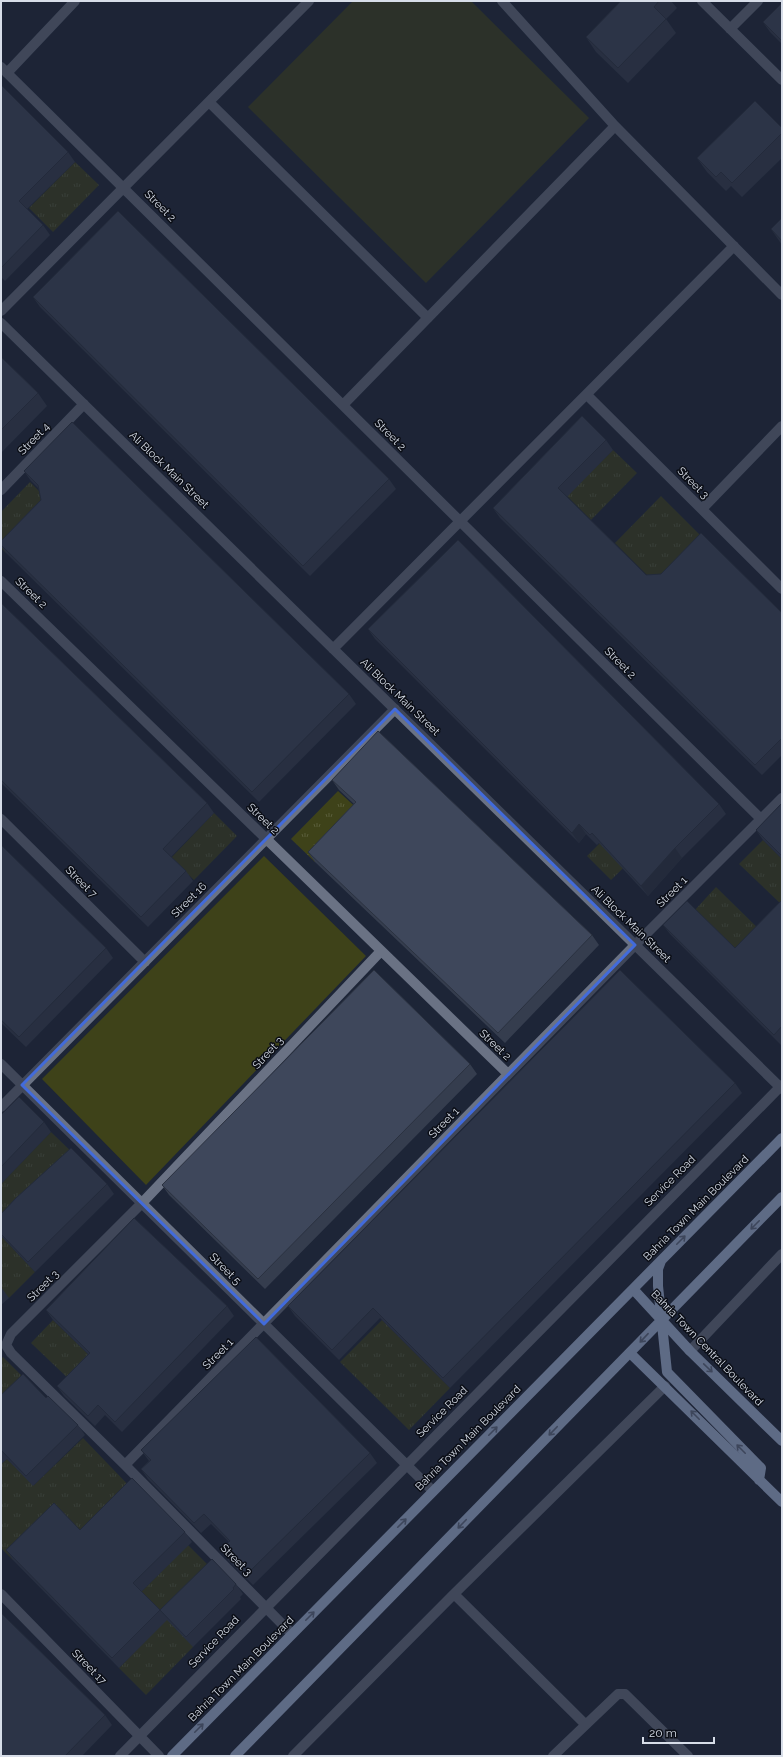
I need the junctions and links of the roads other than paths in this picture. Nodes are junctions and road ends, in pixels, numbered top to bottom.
1 (75, 1) edge
2 (310, 1) edge
3 (502, 1) edge
4 (702, 1) edge
5 (758, 1) edge
6 (730, 29) junction
7 (4, 70) edge
8 (782, 80) edge
9 (209, 102) junction
10 (615, 126) junction
11 (124, 188) junction
12 (734, 246) junction
13 (782, 295) edge
14 (1, 311) edge
15 (428, 318) junction
16 (1, 323) edge
17 (587, 395) junction
18 (84, 404) junction
19 (343, 405) junction
20 (782, 426) edge
21 (1, 490) edge
22 (702, 509) junction
23 (461, 522) junction
24 (1, 581) edge
25 (782, 589) edge
26 (333, 649) junction
27 (395, 709) junction
28 (782, 798) edge
29 (1, 819) edge
30 (761, 819) junction
31 (267, 839) junction
32 (635, 945) junction
33 (381, 951) junction
34 (145, 962) junction
35 (1, 1064) edge
36 (508, 1074) junction
37 (22, 1085) junction
38 (781, 1087) edge
39 (1, 1107) edge
40 (782, 1138) edge
41 (782, 1197) edge
42 (142, 1203) junction
43 (782, 1254) edge
44 (662, 1259) junction
45 (633, 1289) junction
46 (662, 1320) junction
47 (264, 1324) junction
48 (690, 1351) junction
49 (630, 1353) junction
50 (665, 1386) junction
51 (782, 1441) edge
52 (125, 1465) junction
53 (406, 1465) junction
54 (760, 1480) junction
55 (433, 1491) junction
56 (782, 1502) edge
57 (1, 1594) edge
58 (454, 1594) junction
59 (266, 1607) junction
60 (292, 1634) junction
61 (585, 1724) junction
62 (139, 1736) junction
63 (120, 1756) edge
64 (159, 1756) edge
65 (172, 1756) edge
66 (235, 1756) edge
67 (293, 1756) edge
68 (553, 1756) edge
69 (688, 1756) edge

1 - 7 street
2 - 9 street
3 - 10 street
4 - 6 street
5 - 6 street
6 - 8 street
7 - 11 street, Street 2
9 - 11 street
9 - 15 street
10 - 12 street
10 - 15 street
11 - 14 street
11 - 19 street, Street 2
12 - 13 street
12 - 17 street
15 - 19 street
16 - 18 street, Ali Block Main Street
17 - 22 street, Street 3
17 - 23 street
18 - 21 street, Street 4
18 - 26 street, Ali Block Main Street
19 - 23 street, Street 2
20 - 22 street
22 - 25 street, Street 3
23 - 26 street
23 - 30 street, Street 2
24 - 31 street, Street 2
26 - 27 street, Ali Block Main Street
27 - 31 street, Street 16
27 - 32 street, Ali Block Main Street
28 - 30 street, Street 1
29 - 34 street, Street 7
30 - 32 street, Street 1
31 - 33 street, Street 2
31 - 34 street, Street 16
32 - 36 street, Street 1
32 - 38 street, Ali Block Main Street
33 - 36 street, Street 2
33 - 42 street, Street 3
34 - 37 street, Street 16
35 - 37 street, Street 5
36 - 47 street, Street 1
37 - 39 street, Street 16
37 - 42 street, Street 5
38 - 53 street, Service Road
44 -> 40 main road, Bahria Town Main Boulevard
41 -> 46 main road
42 - 47 street, Street 5
42 - 52 street, Street 3
43 - 48 street
44 - 45 main road, Bahria Town Main Boulevard
44 - 46 main road
45 - 46 main road, Bahria Town Central Boulevard
55 -> 45 main road, Bahria Town Main Boulevard
46 - 48 main road, Bahria Town Central Boulevard
46 -> 49 main road
54 -> 46 main road
47 - 52 street, Street 1
47 - 53 street, Street 5
48 -> 51 main road, Bahria Town Central Boulevard
49 - 50 main road
49 -> 66 main road
54 -> 50 main road
50 - 58 street
52 - 59 street, Street 3
53 - 55 street, Street 5
53 - 59 street, Service Road
54 - 56 main road
60 -> 55 main road, Bahria Town Main Boulevard
57 - 62 street, Street 17
58 - 61 street
58 - 67 street
59 - 60 street, Street 3
59 - 62 street, Service Road
65 -> 60 main road, Bahria Town Main Boulevard
61 - 68 street
61 - 69 street
62 - 63 street, Service Road
62 - 64 street, Street 17

